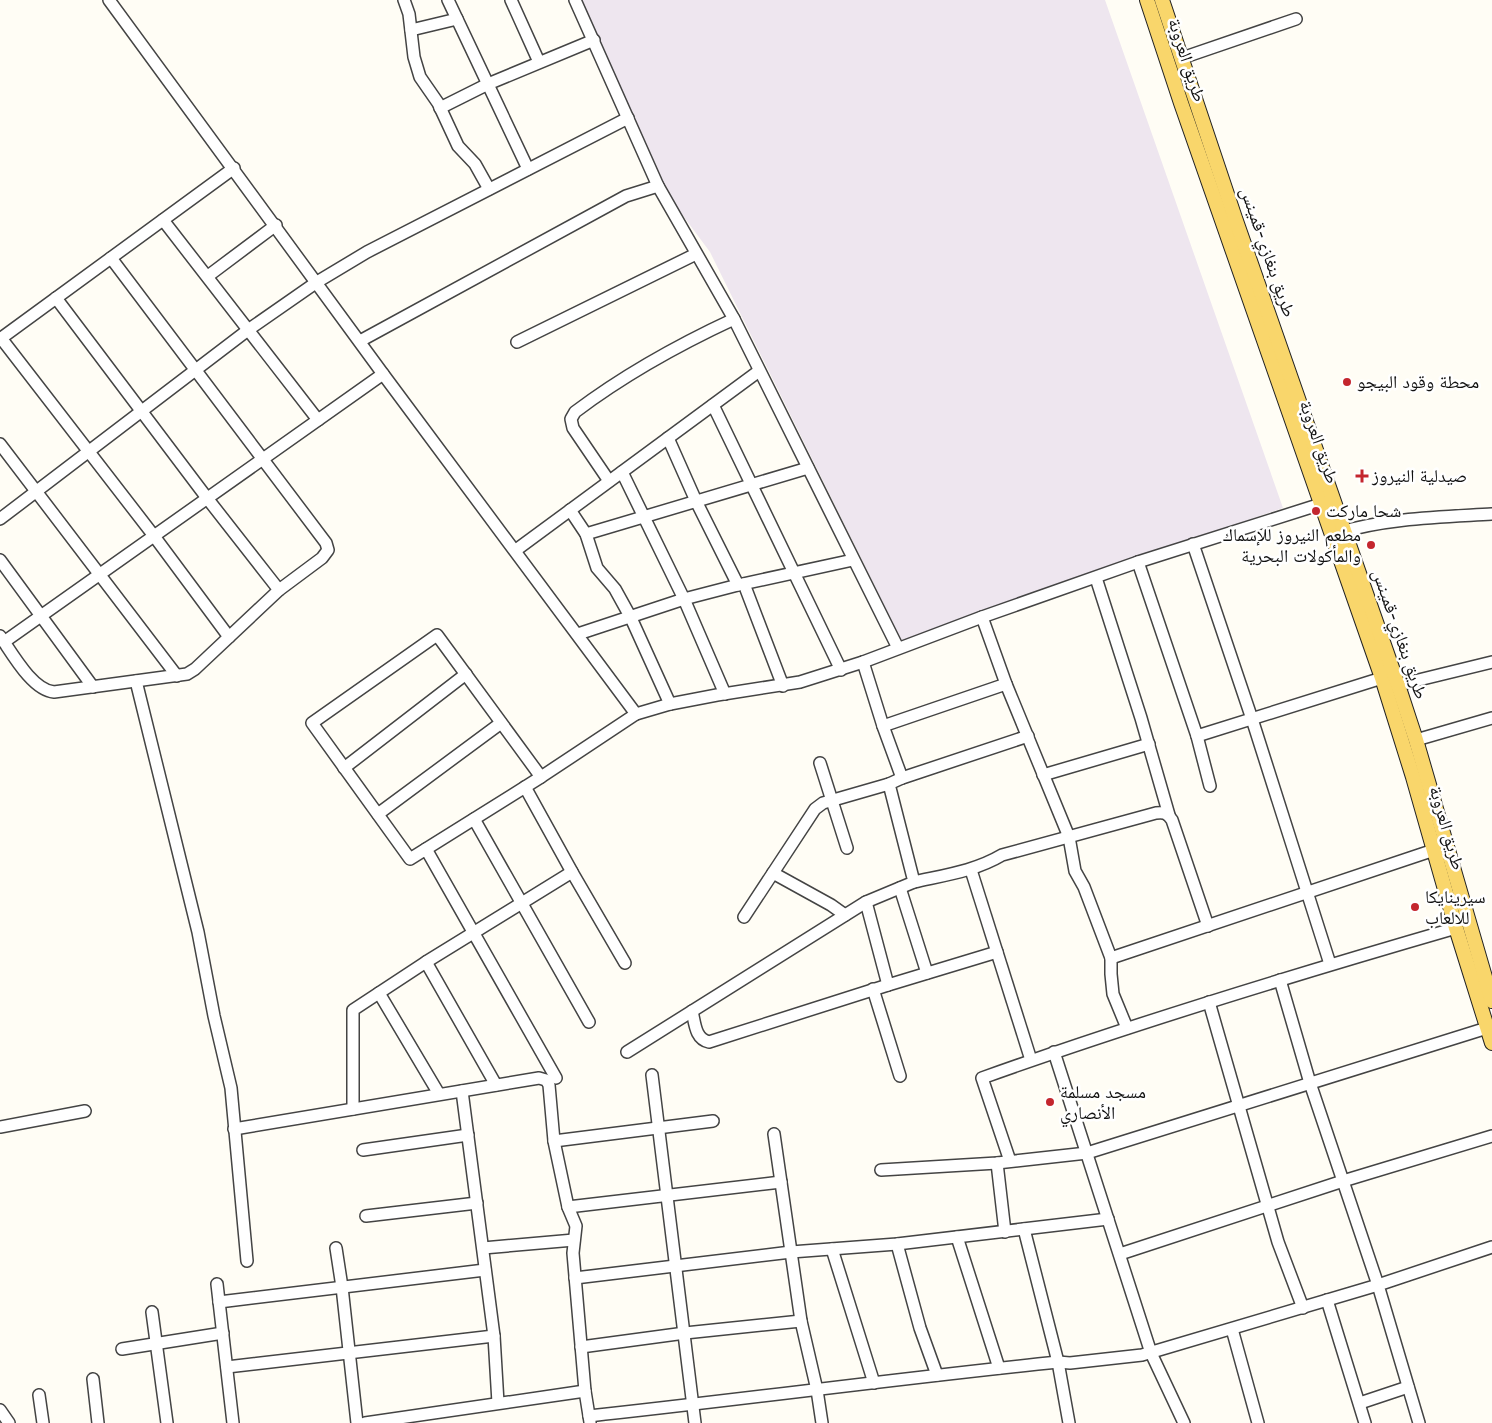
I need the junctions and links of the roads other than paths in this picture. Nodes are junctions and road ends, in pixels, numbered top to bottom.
1 (109, 0) edge
2 (404, 0) edge
3 (448, 0) edge
4 (511, 0) edge
5 (575, 0) edge
6 (1147, 0) edge
7 (1162, 0) edge
8 (457, 19) junction
9 (1296, 19) dead end
10 (410, 30) junction
11 (594, 40) junction
12 (1182, 58) junction
13 (539, 62) junction
14 (488, 84) junction
15 (440, 108) junction
16 (628, 118) junction
17 (234, 168) junction
18 (528, 169) junction
19 (658, 186) junction
20 (489, 188) junction
21 (163, 220) junction
22 (276, 225) junction
23 (696, 254) junction
24 (111, 258) junction
25 (208, 276) junction
26 (317, 282) junction
27 (56, 298) junction
28 (734, 319) junction
29 (248, 330) junction
30 (0, 338) edge
31 (360, 341) junction
32 (517, 342) dead end
33 (196, 371) junction
34 (759, 371) junction
35 (383, 374) junction
36 (713, 405) junction
37 (143, 411) junction
38 (318, 420) junction
39 (668, 438) junction
40 (0, 444) edge
41 (89, 450) junction
42 (262, 459) junction
43 (808, 468) junction
44 (622, 472) junction
45 (609, 481) junction
46 (751, 485) junction
47 (36, 491) junction
48 (207, 498) junction
49 (696, 501) junction
50 (1321, 504) junction
51 (570, 510) junction
52 (1492, 514) edge
53 (645, 516) junction
54 (0, 519) edge
55 (1338, 533) junction
56 (586, 534) junction
57 (154, 536) junction
58 (1193, 544) junction
59 (516, 550) junction
60 (0, 560) edge
61 (853, 560) junction
62 (1138, 562) junction
63 (793, 573) junction
64 (100, 574) junction
65 (1096, 578) junction
66 (741, 584) junction
67 (279, 590) junction
68 (684, 599) junction
69 (41, 616) junction
70 (982, 617) junction
71 (631, 618) junction
72 (578, 634) junction
73 (229, 637) junction
74 (2, 639) edge
75 (898, 648) junction
76 (863, 662) junction
77 (1492, 662) edge
78 (841, 670) junction
79 (466, 674) junction
80 (176, 676) junction
81 (1382, 678) junction
82 (136, 681) junction
83 (1006, 684) junction
84 (1398, 685) junction
85 (783, 686) junction
86 (93, 687) junction
87 (725, 694) junction
88 (670, 704) junction
89 (636, 714) junction
90 (1492, 718) edge
91 (1252, 719) junction
92 (501, 722) junction
93 (883, 726) junction
94 (1028, 736) junction
95 (1197, 736) junction
96 (1416, 740) junction
97 (1149, 744) junction
98 (820, 762) dead end
99 (344, 768) junction
100 (1043, 775) junction
101 (541, 777) junction
102 (902, 778) junction
103 (890, 784) junction
104 (1210, 786) dead end
105 (525, 787) junction
106 (832, 802) junction
107 (378, 814) junction
108 (1168, 815) junction
109 (474, 819) junction
110 (1068, 837) junction
111 (847, 848) dead end
112 (426, 849) junction
113 (1434, 850) junction
114 (971, 870) junction
115 (572, 872) junction
116 (773, 873) junction
117 (914, 882) junction
118 (900, 888) junction
119 (1307, 892) junction
120 (866, 902) junction
121 (521, 903) junction
122 (845, 915) junction
123 (744, 917) dead end
124 (1208, 926) junction
125 (1456, 928) junction
126 (474, 933) junction
127 (997, 952) junction
128 (1111, 958) junction
129 (426, 962) junction
130 (625, 962) dead end
131 (1330, 964) junction
132 (928, 973) junction
133 (1280, 980) junction
134 (888, 985) junction
135 (874, 989) junction
136 (379, 994) junction
137 (1492, 1001) edge
138 (1210, 1002) junction
139 (692, 1011) junction
140 (589, 1022) dead end
141 (1127, 1028) junction
142 (1487, 1028) junction
143 (1492, 1043) edge
144 (627, 1052) dead end
145 (1054, 1052) junction
146 (1031, 1060) junction
147 (652, 1075) dead end
148 (900, 1076) dead end
149 (556, 1078) dead end
150 (1310, 1083) junction
151 (496, 1085) junction
152 (462, 1091) junction
153 (439, 1094) junction
154 (1239, 1105) junction
155 (353, 1109) junction
156 (85, 1110) dead end
157 (713, 1121) dead end
158 (0, 1127) edge
159 (658, 1127) junction
160 (234, 1129) junction
161 (774, 1134) dead end
162 (468, 1136) junction
163 (1492, 1136) edge
164 (554, 1141) junction
165 (363, 1150) dead end
166 (1087, 1152) junction
167 (1010, 1161) junction
168 (997, 1162) junction
169 (881, 1170) dead end
170 (1343, 1181) junction
171 (781, 1182) junction
172 (668, 1196) junction
173 (477, 1203) junction
174 (1268, 1205) junction
175 (568, 1207) junction
176 (366, 1216) dead end
177 (1108, 1219) junction
178 (1024, 1230) junction
179 (1005, 1232) junction
180 (957, 1237) junction
181 (574, 1240) junction
182 (897, 1244) junction
183 (1492, 1246) edge
184 (336, 1248) dead end
185 (483, 1248) junction
186 (832, 1249) junction
187 (791, 1252) junction
188 (1120, 1254) junction
189 (247, 1261) dead end
190 (676, 1265) junction
191 (485, 1270) junction
192 (575, 1278) junction
193 (217, 1284) dead end
194 (1378, 1285) junction
195 (342, 1287) junction
196 (1327, 1300) junction
197 (219, 1302) junction
198 (1302, 1308) junction
199 (152, 1312) dead end
200 (801, 1321) junction
201 (1232, 1329) junction
202 (223, 1333) junction
203 (685, 1333) junction
204 (494, 1336) junction
205 (156, 1343) junction
206 (581, 1347) junction
207 (122, 1349) dead end
208 (1151, 1352) junction
209 (348, 1354) junction
210 (1058, 1362) junction
211 (227, 1366) junction
212 (999, 1368) junction
213 (936, 1375) junction
214 (93, 1379) dead end
215 (874, 1383) junction
216 (1408, 1387) junction
217 (816, 1390) junction
218 (585, 1391) junction
219 (39, 1395) dead end
220 (498, 1403) junction
221 (1360, 1403) junction
222 (693, 1405) junction
223 (0, 1410) edge
224 (590, 1419) edge
225 (9, 1423) edge
226 (43, 1423) edge
227 (98, 1423) edge
228 (168, 1423) edge
229 (233, 1423) edge
230 (357, 1423) edge
231 (365, 1423) edge
232 (695, 1423) edge
233 (822, 1423) edge
234 (1069, 1423) edge
235 (1184, 1423) edge
236 (1258, 1423) edge
237 (1365, 1423) edge
238 (1419, 1423) edge

1 - 17 street
2 - 10 street
3 - 8 street
4 - 13 street
5 - 11 street
6 - 50 main road, طريق العروبة
7 - 12 main road, طريق بنغازي-قمينس
8 - 10 street
8 - 14 street
9 - 12 street
10 - 15 street
11 - 13 street
11 - 16 street
12 - 55 main road, طريق بنغازي-قمينس
13 - 14 street
14 - 15 street
14 - 18 street
15 - 20 street
16 - 18 street
16 - 19 street
17 - 21 street
17 - 22 street
18 - 20 street
19 - 23 street
19 - 31 street
20 - 26 street
21 - 24 street
21 - 25 street
22 - 25 street
22 - 26 street
23 - 28 street
23 - 32 street
24 - 27 street
24 - 33 street
25 - 29 street
26 - 29 street
26 - 31 street
27 - 30 street
27 - 37 street
28 - 34 street
28 - 45 street
29 - 33 street
29 - 38 street
30 - 41 street
31 - 35 street
33 - 37 street
33 - 42 street
34 - 36 street
34 - 43 street
35 - 38 street
35 - 59 street
36 - 39 street
36 - 46 street
37 - 41 street
37 - 48 street
38 - 42 street
39 - 44 street
39 - 49 street
40 - 47 street
41 - 47 street
41 - 57 street
42 - 48 street
42 - 67 street
43 - 46 street
43 - 61 street
44 - 45 street
44 - 53 street
45 - 51 street
46 - 49 street
46 - 63 street
47 - 54 street
47 - 64 street
48 - 57 street
48 - 67 street
49 - 53 street
49 - 66 street
50 - 55 main road, طريق العروبة
50 - 58 street
51 - 56 street
51 - 59 street
52 - 55 street
53 - 56 street
53 - 68 street
55 - 81 main road, طريق العروبة
55 - 84 main road, طريق بنغازي-قمينس
56 - 71 street
57 - 64 street
57 - 73 street
58 - 62 street
58 - 91 street
59 - 72 street
60 - 69 street
61 - 63 street
61 - 75 street
62 - 65 street
62 - 95 street
63 - 66 street
63 - 78 street
64 - 69 street
64 - 80 street
65 - 70 street
65 - 97 street
66 - 68 street
66 - 85 street
67 - 73 street
68 - 71 street
68 - 87 street
69 - 74 street
69 - 86 street
70 - 75 street
70 - 83 street
71 - 72 street
71 - 88 street
72 - 89 street
73 - 80 street
74 - 86 street
75 - 76 street
76 - 78 street
76 - 93 street
77 - 84 street
78 - 85 street
79 - 92 street
79 - 99 street
79 - 99 street
80 - 82 street
81 - 91 street
81 - 113 main road, طريق العروبة
82 - 86 street
82 - 160 street
83 - 93 street
83 - 94 street
84 - 96 main road, طريق بنغازي-قمينس
85 - 87 street
87 - 88 street
88 - 89 street
89 - 101 street
90 - 96 street
91 - 95 street
91 - 119 street
92 - 101 street
92 - 107 street
93 - 102 street
94 - 100 street
94 - 102 street
95 - 104 street
96 - 137 main road, طريق بنغازي-قمينس
97 - 100 street
97 - 108 street
98 - 106 street
99 - 107 street
100 - 110 street
101 - 105 street
102 - 103 street
103 - 106 street
103 - 117 street
105 - 109 street
105 - 115 street
106 - 111 street
106 - 116 street
107 - 112 street
108 - 110 street
108 - 124 street
109 - 112 street
109 - 121 street
110 - 114 street
110 - 128 street
112 - 126 street
113 - 119 street
113 - 125 main road, طريق العروبة
114 - 117 street
114 - 127 street
115 - 121 street
115 - 130 street
116 - 122 street
116 - 123 street
117 - 118 street
118 - 120 street
118 - 132 street
119 - 124 street
119 - 131 street
120 - 122 street
120 - 134 street
121 - 126 street
121 - 140 street
122 - 139 street
124 - 128 street
125 - 131 street
125 - 142 main road, طريق العروبة
126 - 129 street
126 - 149 street
127 - 132 street
127 - 146 street
128 - 141 street
129 - 136 street
129 - 151 street
131 - 133 street
132 - 134 street
133 - 138 street
133 - 150 street
134 - 135 street
135 - 139 street
135 - 148 street
136 - 153 street
136 - 155 street
138 - 141 street
138 - 154 street
139 - 144 street
141 - 145 street
142 - 143 main road, طريق العروبة
142 - 150 street
145 - 146 street
145 - 166 street
146 - 167 street
147 - 159 street
150 - 154 street
150 - 170 street
151 - 152 street
151 - 164 street
152 - 153 street
152 - 162 street
153 - 155 street
154 - 166 street
154 - 174 street
155 - 160 street
156 - 158 street
157 - 159 street
159 - 164 street
159 - 172 street
160 - 189 street
161 - 171 street
162 - 165 street
162 - 173 street
163 - 170 street
164 - 175 street
166 - 167 street
166 - 177 street
167 - 168 street
168 - 169 street
168 - 179 street
170 - 174 street
170 - 194 street
171 - 172 street
171 - 187 street
172 - 175 street
172 - 190 street
173 - 176 street
173 - 185 street
174 - 188 street
174 - 198 street
175 - 181 street
177 - 178 street
177 - 188 street
178 - 179 street
178 - 210 street
179 - 180 street
180 - 182 street
180 - 212 street
181 - 185 street
181 - 192 street
182 - 186 street
182 - 213 street
183 - 194 street
184 - 195 street
185 - 191 street
186 - 187 street
186 - 215 street
187 - 190 street
187 - 200 street
188 - 208 street
190 - 192 street
190 - 203 street
191 - 195 street
191 - 204 street
192 - 206 street
193 - 197 street
194 - 196 street
194 - 216 street
195 - 197 street
195 - 209 street
196 - 198 street
196 - 221 street
197 - 202 street
198 - 201 street
199 - 205 street
200 - 203 street
200 - 217 street
201 - 208 street
201 - 236 street
202 - 205 street
202 - 211 street
203 - 206 street
203 - 222 street
204 - 209 street
204 - 220 street
205 - 207 street
205 - 228 street
206 - 218 street
208 - 210 street
208 - 235 street
209 - 211 street
209 - 230 street
210 - 212 street
210 - 234 street
211 - 229 street
212 - 213 street
213 - 215 street
214 - 227 street
215 - 217 street
216 - 221 street
216 - 238 street
217 - 222 street
217 - 233 street
218 - 220 street
218 - 224 street
219 - 226 street
220 - 231 street
221 - 237 street
222 - 224 street
222 - 232 street
223 - 225 street

